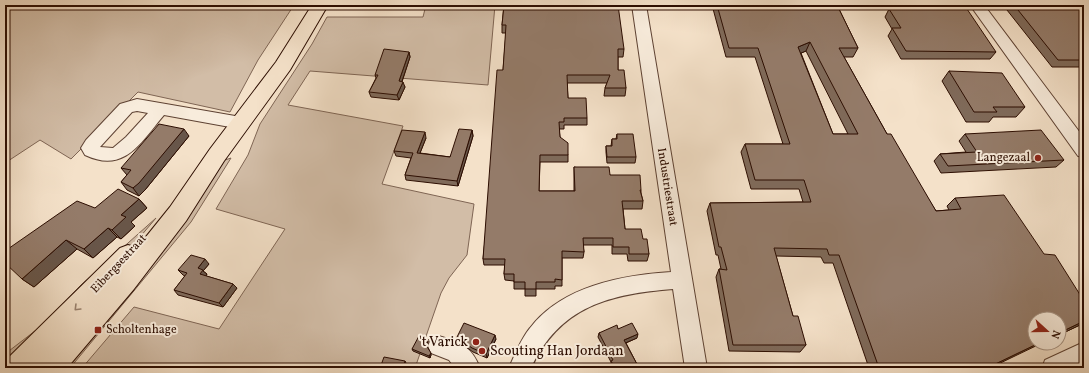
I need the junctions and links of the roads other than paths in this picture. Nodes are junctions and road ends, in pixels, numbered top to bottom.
1 (320, 5) edge
2 (639, 5) edge
3 (977, 5) edge
4 (160, 109) dead end
5 (240, 123) junction
6 (1084, 151) edge
7 (217, 156) junction
8 (681, 280) junction
9 (439, 346) dead end
10 (1084, 353) edge
11 (17, 368) edge
12 (49, 368) edge
13 (469, 368) edge
14 (520, 368) edge
15 (696, 368) edge
16 (1053, 368) edge

1 - 5 main road, Eibergsestraat
2 - 8 street, Industriestraat
3 - 6 street
4 - 5 street
5 - 7 main road, Eibergsestraat
7 -> 11 main road, Eibergsestraat
7 - 12 main road, Eibergsestraat
8 - 14 street
8 - 15 street, Industriestraat
9 - 13 street
10 - 16 street

